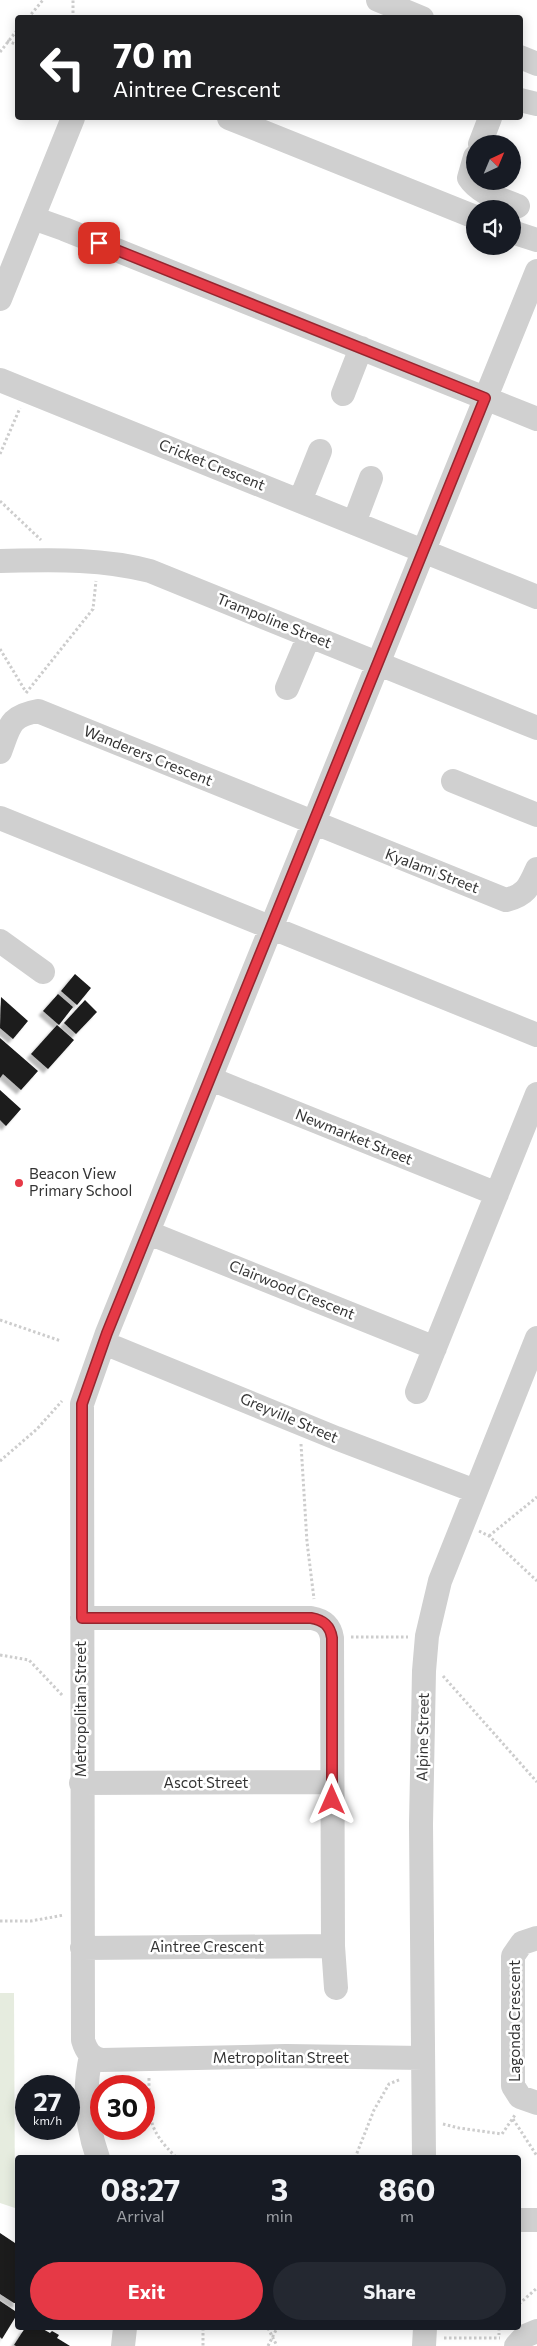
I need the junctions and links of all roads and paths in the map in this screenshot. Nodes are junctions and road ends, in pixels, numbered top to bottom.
1 (44, 0) edge
2 (73, 0) edge
3 (378, 0) edge
4 (31, 15) edge
5 (73, 15) edge
6 (415, 15) edge
7 (15, 32) edge
8 (6, 41) junction
9 (15, 44) edge
10 (0, 52) edge
11 (523, 58) edge
12 (537, 64) edge
13 (523, 101) edge
14 (537, 104) edge
15 (72, 120) edge
16 (234, 120) edge
17 (489, 120) edge
18 (483, 135) edge
19 (481, 190) edge
20 (504, 200) edge
21 (466, 213) edge
22 (32, 218) junction
23 (521, 235) edge
24 (537, 240) edge
25 (537, 271) edge
26 (0, 299) edge
27 (361, 348) junction
28 (0, 380) edge
29 (28, 391) junction
30 (343, 394) dead end
31 (485, 398) junction
32 (537, 419) edge
33 (320, 451) dead end
34 (0, 454) edge
35 (371, 478) dead end
36 (0, 501) edge
37 (300, 501) junction
38 (354, 522) junction
39 (47, 546) dead end
40 (424, 551) junction
41 (0, 561) edge
42 (98, 562) junction
43 (537, 597) edge
44 (309, 636) junction
45 (0, 649) edge
46 (378, 663) junction
47 (287, 688) dead end
48 (537, 728) edge
49 (0, 752) edge
50 (453, 781) dead end
51 (537, 815) edge
52 (0, 818) edge
53 (314, 824) junction
54 (537, 869) edge
55 (272, 927) junction
56 (0, 941) edge
57 (43, 972) dead end
58 (537, 1035) edge
59 (211, 1079) junction
60 (537, 1094) edge
61 (497, 1194) junction
62 (149, 1233) junction
63 (0, 1320) edge
64 (537, 1338) edge
65 (61, 1341) dead end
66 (104, 1342) junction
67 (435, 1348) junction
68 (417, 1392) dead end
69 (66, 1397) dead end
70 (300, 1436) dead end
71 (0, 1461) edge
72 (475, 1491) junction
73 (537, 1497) edge
74 (478, 1530) dead end
75 (489, 1536) junction
76 (537, 1581) edge
77 (314, 1602) dead end
78 (82, 1618) junction
79 (350, 1637) dead end
80 (408, 1637) dead end
81 (0, 1655) edge
82 (441, 1674) dead end
83 (82, 1716) junction
84 (331, 1782) junction
85 (537, 1782) edge
86 (81, 1783) junction
87 (83, 1912) junction
88 (0, 1921) edge
89 (537, 1938) edge
90 (332, 1946) junction
91 (82, 1948) junction
92 (336, 1988) dead end
93 (92, 2056) junction
94 (423, 2058) junction
95 (148, 2060) junction
96 (401, 2079) dead end
97 (523, 2106) edge
98 (443, 2124) dead end
99 (97, 2155) edge
100 (174, 2155) edge
101 (356, 2155) edge
102 (424, 2155) edge
103 (537, 2156) edge
104 (521, 2220) edge
105 (537, 2220) edge
106 (537, 2288) edge
107 (521, 2302) edge
108 (125, 2330) edge
109 (203, 2330) edge
110 (269, 2330) edge
111 (276, 2330) edge
112 (537, 2331) edge
113 (272, 2336) junction
114 (431, 2337) edge
115 (123, 2346) edge
116 (203, 2346) edge
117 (268, 2346) edge
118 (277, 2346) edge
119 (516, 2346) edge

1 - 4 path
2 - 5 path
3 - 6 street
7 - 8 path
8 - 9 path
8 - 10 path
11 - 12 street
13 - 14 street
15 - 22 street
16 - 21 street
17 - 18 street
19 - 20 street
22 - 26 street
22 - 27 street
23 - 24 street
25 - 31 street, Metropolitan Street
27 - 30 street
27 - 31 street
28 - 29 street, Cricket Crescent
29 - 34 path
29 - 37 street, Cricket Crescent
31 - 32 street
31 - 40 street, Metropolitan Street
33 - 37 street
35 - 38 street
36 - 39 path
37 - 38 street, Cricket Crescent
38 - 40 street, Cricket Crescent
40 - 43 street, Cricket Crescent
40 - 46 street, Metropolitan Street
41 - 42 street, Trampoline Street
42 - 44 street, Trampoline Street
42 - 45 path
44 - 46 street, Trampoline Street
44 - 47 street
46 - 48 street, Trampoline Street
46 - 53 street, Metropolitan Street
49 - 53 street, Wanderers Crescent
50 - 51 street
52 - 55 street
53 - 54 street, Kyalami Street
53 - 55 street, Metropolitan Street
55 - 58 street
55 - 59 street, Metropolitan Street
56 - 57 street
59 - 61 street, Newmarket Street
59 - 62 street, Metropolitan Street
60 - 61 street
61 - 67 street
62 - 66 street, Metropolitan Street
62 - 67 street, Clairwood Crescent
63 - 65 path
64 - 72 street, Alpine Street
66 - 72 street, Greyville Street
66 - 78 street, Metropolitan Street
67 - 68 street
69 - 71 path
70 - 77 path
72 - 94 street, Alpine Street
73 - 75 path
74 - 75 path
75 - 76 path
78 - 83 street, Metropolitan Street
78 - 84 street
79 - 80 path
81 - 83 path
82 - 85 path
83 - 86 street, Metropolitan Street
84 - 86 street, Ascot Street
84 - 90 street
86 - 87 street, Metropolitan Street
87 - 88 path
87 - 91 street, Metropolitan Street
89 - 97 street, Lagonda Crescent
90 - 91 street, Aintree Crescent
90 - 92 street
91 - 93 street, Metropolitan Street
93 - 95 street, Metropolitan Street
93 - 99 street
94 - 95 street, Metropolitan Street
94 - 102 street, Alpine Street
95 - 100 path
96 - 101 path
97 - 98 path
97 - 103 path
104 - 105 street
106 - 107 path
108 - 115 street
109 - 116 path
110 - 113 path
111 - 113 path
112 - 119 street
113 - 117 path
113 - 118 path
114 - 119 path

